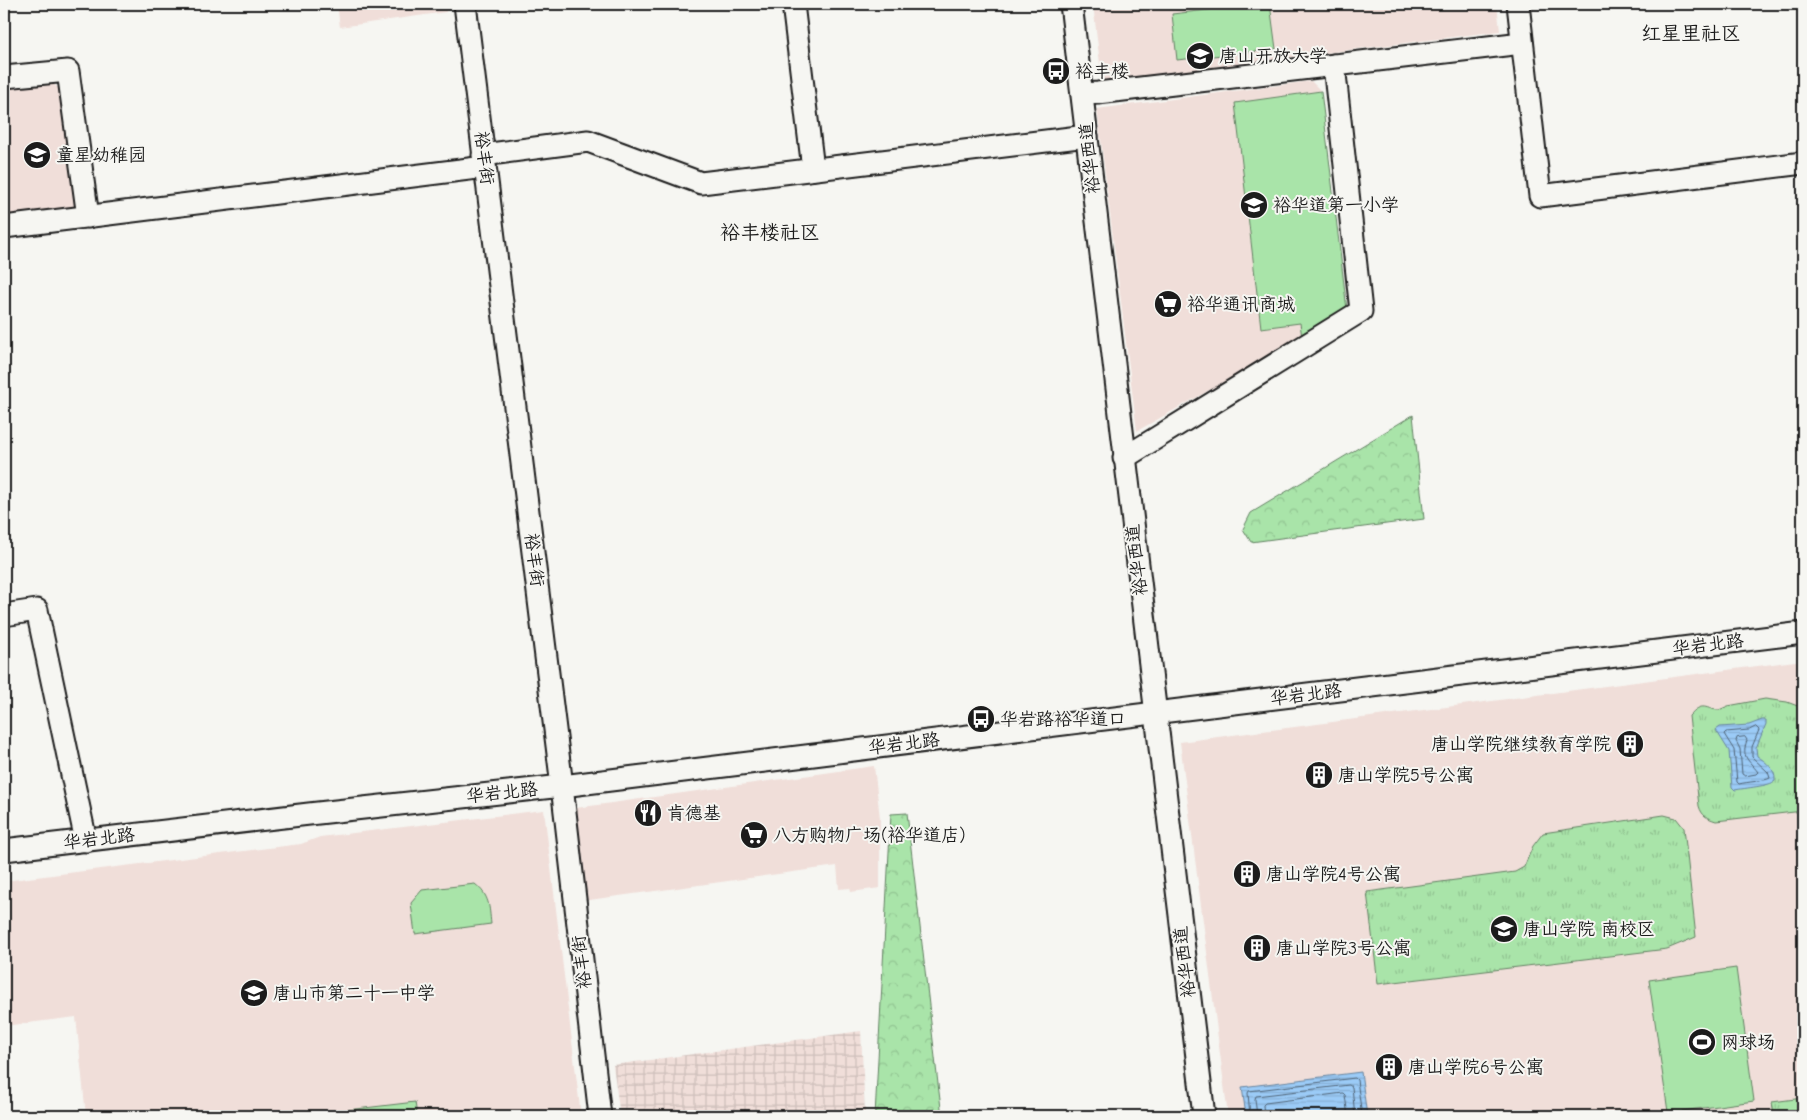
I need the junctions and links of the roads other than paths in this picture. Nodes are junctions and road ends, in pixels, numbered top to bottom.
1 (465, 4) edge
2 (793, 4) edge
3 (1071, 4) edge
4 (1518, 4) edge
5 (1522, 43) junction
6 (1334, 65) junction
7 (4, 77) edge
8 (1082, 94) junction
9 (1087, 136) junction
10 (484, 161) junction
11 (1803, 164) edge
12 (813, 169) junction
13 (88, 217) junction
14 (4, 227) edge
15 (1124, 458) junction
16 (4, 615) edge
17 (1803, 633) edge
18 (1155, 712) junction
19 (562, 786) junction
20 (86, 841) junction
21 (4, 850) edge
22 (600, 1116) edge
23 (1204, 1116) edge

1 - 10 street, 裕丰街
2 - 12 street
3 - 8 street, 裕华西道
4 - 5 street
5 - 6 street
5 - 11 street
6 - 8 street
6 - 15 street
7 - 13 street
8 - 9 street, 裕华西道
9 - 12 street
9 - 15 street, 裕华西道
10 - 12 street
10 - 13 street
10 - 19 street, 裕丰街
13 - 14 street
15 - 18 street, 裕华西道
16 - 20 street
17 - 18 street, 华岩北路
18 - 19 street, 华岩北路
18 - 23 street, 裕华西道
19 - 20 street, 华岩北路
19 - 22 street, 裕丰街
20 - 21 street, 华岩北路

